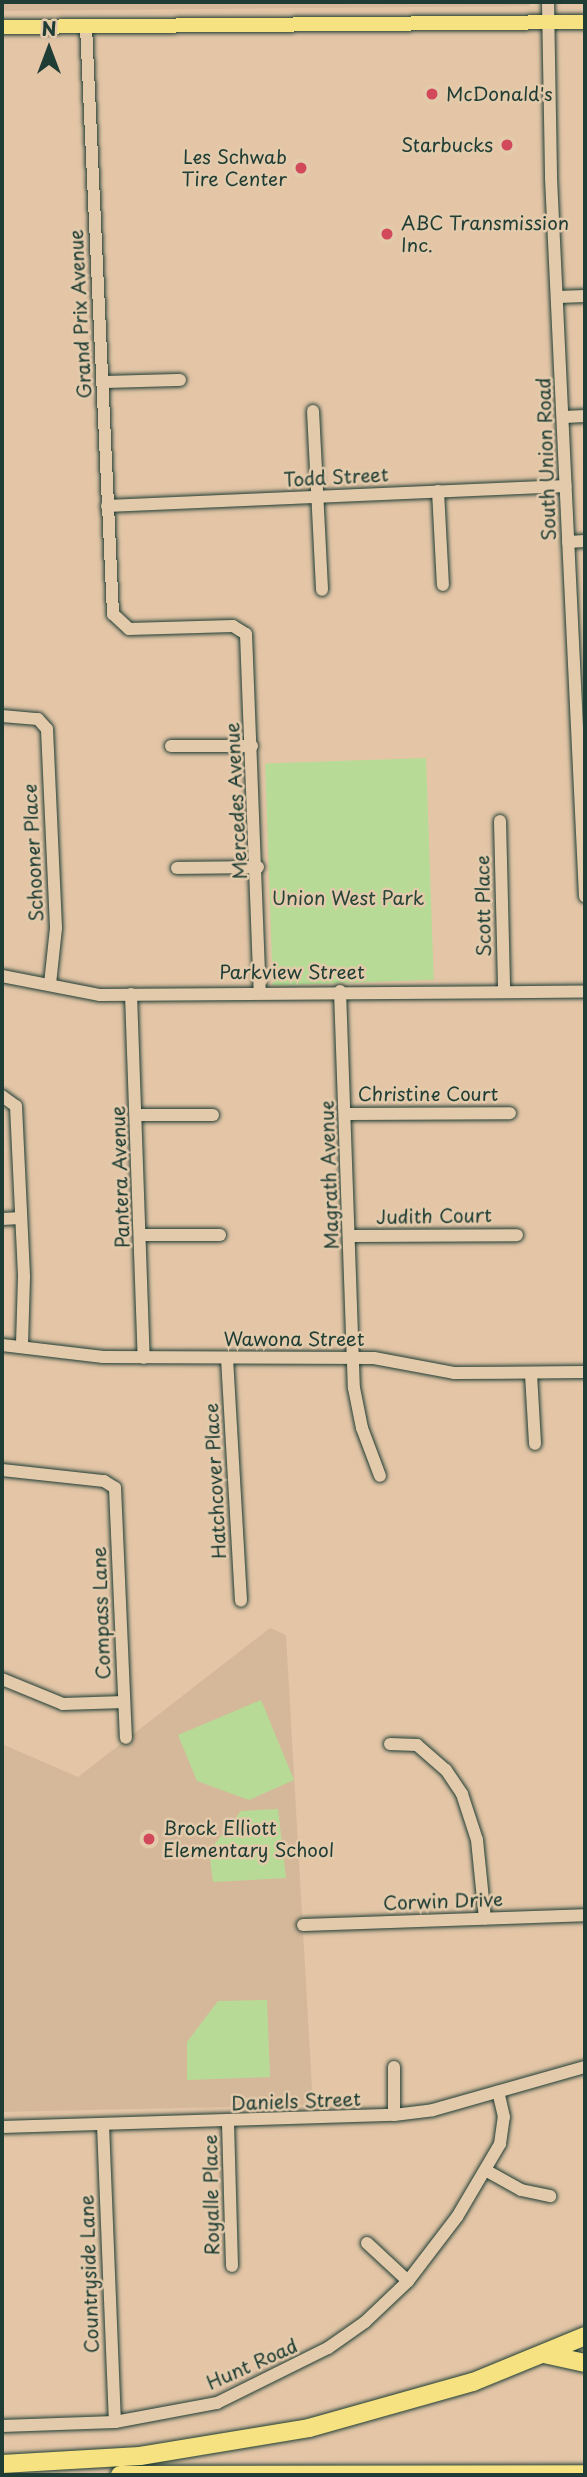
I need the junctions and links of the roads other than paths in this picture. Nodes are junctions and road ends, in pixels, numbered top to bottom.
1 (548, 2) edge
2 (548, 21) junction
3 (585, 22) edge
4 (86, 26) junction
5 (2, 27) edge
6 (585, 296) edge
7 (558, 297) junction
8 (180, 380) dead end
9 (102, 382) junction
10 (313, 411) dead end
11 (585, 415) edge
12 (564, 417) junction
13 (566, 486) junction
14 (439, 491) junction
15 (317, 498) junction
16 (107, 506) junction
17 (585, 541) edge
18 (568, 542) junction
19 (443, 585) dead end
20 (322, 590) dead end
21 (224, 626) joint
22 (2, 716) edge
23 (171, 746) dead end
24 (252, 746) junction
25 (500, 821) dead end
26 (258, 867) junction
27 (177, 868) dead end
28 (585, 880) edge
29 (585, 896) edge
30 (2, 976) edge
31 (50, 984) junction
32 (504, 990) junction
33 (260, 991) junction
34 (341, 991) junction
35 (585, 992) edge
36 (131, 994) junction
37 (2, 1096) edge
38 (510, 1113) dead end
39 (345, 1114) junction
40 (138, 1115) junction
41 (213, 1115) dead end
42 (21, 1218) junction
43 (2, 1219) edge
44 (142, 1235) junction
45 (517, 1235) dead end
46 (220, 1236) dead end
47 (351, 1237) junction
48 (2, 1345) edge
49 (22, 1346) junction
50 (352, 1357) junction
51 (144, 1358) junction
52 (227, 1358) junction
53 (585, 1372) edge
54 (531, 1374) junction
55 (535, 1444) dead end
56 (2, 1469) edge
57 (380, 1476) dead end
58 (241, 1601) dead end
59 (2, 1679) edge
60 (124, 1702) junction
61 (126, 1738) dead end
62 (390, 1744) dead end
63 (585, 1915) edge
64 (485, 1920) junction
65 (303, 1926) dead end
66 (394, 2067) dead end
67 (585, 2067) edge
68 (498, 2092) junction
69 (394, 2115) junction
70 (228, 2123) junction
71 (103, 2125) junction
72 (2, 2127) edge
73 (487, 2171) junction
74 (550, 2196) dead end
75 (367, 2243) dead end
76 (232, 2266) dead end
77 (408, 2281) junction
78 (585, 2336) edge
79 (544, 2354) junction
80 (585, 2363) edge
81 (115, 2421) junction
82 (2, 2426) edge
83 (2, 2464) edge
84 (585, 2473) edge
85 (120, 2475) edge

1 - 2 street, South Union Road
2 - 3 main road
2 - 4 main road
2 - 7 street, South Union Road
4 - 5 main road
4 - 9 street, Grand Prix Avenue
6 - 7 street
7 - 12 street, South Union Road
8 - 9 street
9 - 16 street, Grand Prix Avenue
10 - 15 street
11 - 12 street
12 - 13 street, South Union Road
13 - 14 street, Todd Street
13 - 18 street, South Union Road
14 - 15 street, Todd Street
14 - 19 street
15 - 16 street, Todd Street
15 - 20 street
16 - 21 street, Grand Prix Avenue
17 - 18 street
18 - 28 street, South Union Road
21 - 24 street, Mercedes Avenue
22 - 31 street, Schooner Place
23 - 24 street
24 - 26 street, Mercedes Avenue
25 - 32 street, Scott Place
26 - 27 street
26 - 33 street, Mercedes Avenue
28 - 29 street, South Union Road
30 - 31 street, Parkview Street
31 - 36 street, Parkview Street
32 - 34 street, Parkview Street
32 - 35 street, Parkview Street
33 - 34 street, Parkview Street
33 - 36 street, Parkview Street
34 - 39 street, Magrath Avenue
36 - 40 street, Pantera Avenue
37 - 42 street
38 - 39 street, Christine Court
39 - 47 street, Magrath Avenue
40 - 41 street
40 - 44 street, Pantera Avenue
42 - 43 street
42 - 49 street
44 - 46 street
44 - 51 street, Pantera Avenue
45 - 47 street, Judith Court
47 - 50 street, Magrath Avenue
48 - 49 street, Wawona Street
49 - 51 street, Wawona Street
50 - 52 street, Wawona Street
50 - 54 street, Wawona Street
50 - 57 street, Magrath Avenue
51 - 52 street, Wawona Street
52 - 58 street, Hatchcover Place
53 - 54 street, Wawona Street
54 - 55 street
56 - 60 street, Compass Lane
59 - 60 street
60 - 61 street, Compass Lane
62 - 64 street
63 - 64 street, Corwin Drive
64 - 65 street, Corwin Drive
66 - 69 street
67 - 68 street, Daniels Street
68 - 69 street, Daniels Street
68 - 73 street, Hunt Road
69 - 70 street, Daniels Street
70 - 71 street, Daniels Street
70 - 76 street, Royalle Place
71 - 72 street, Daniels Street
71 - 81 street, Countryside Lane
73 - 74 street
73 - 77 street, Hunt Road
75 - 77 street
77 - 81 street, Hunt Road
78 - 79 highway
79 - 80 highway
79 - 83 highway
81 - 82 street, Hunt Road
84 - 85 highway

